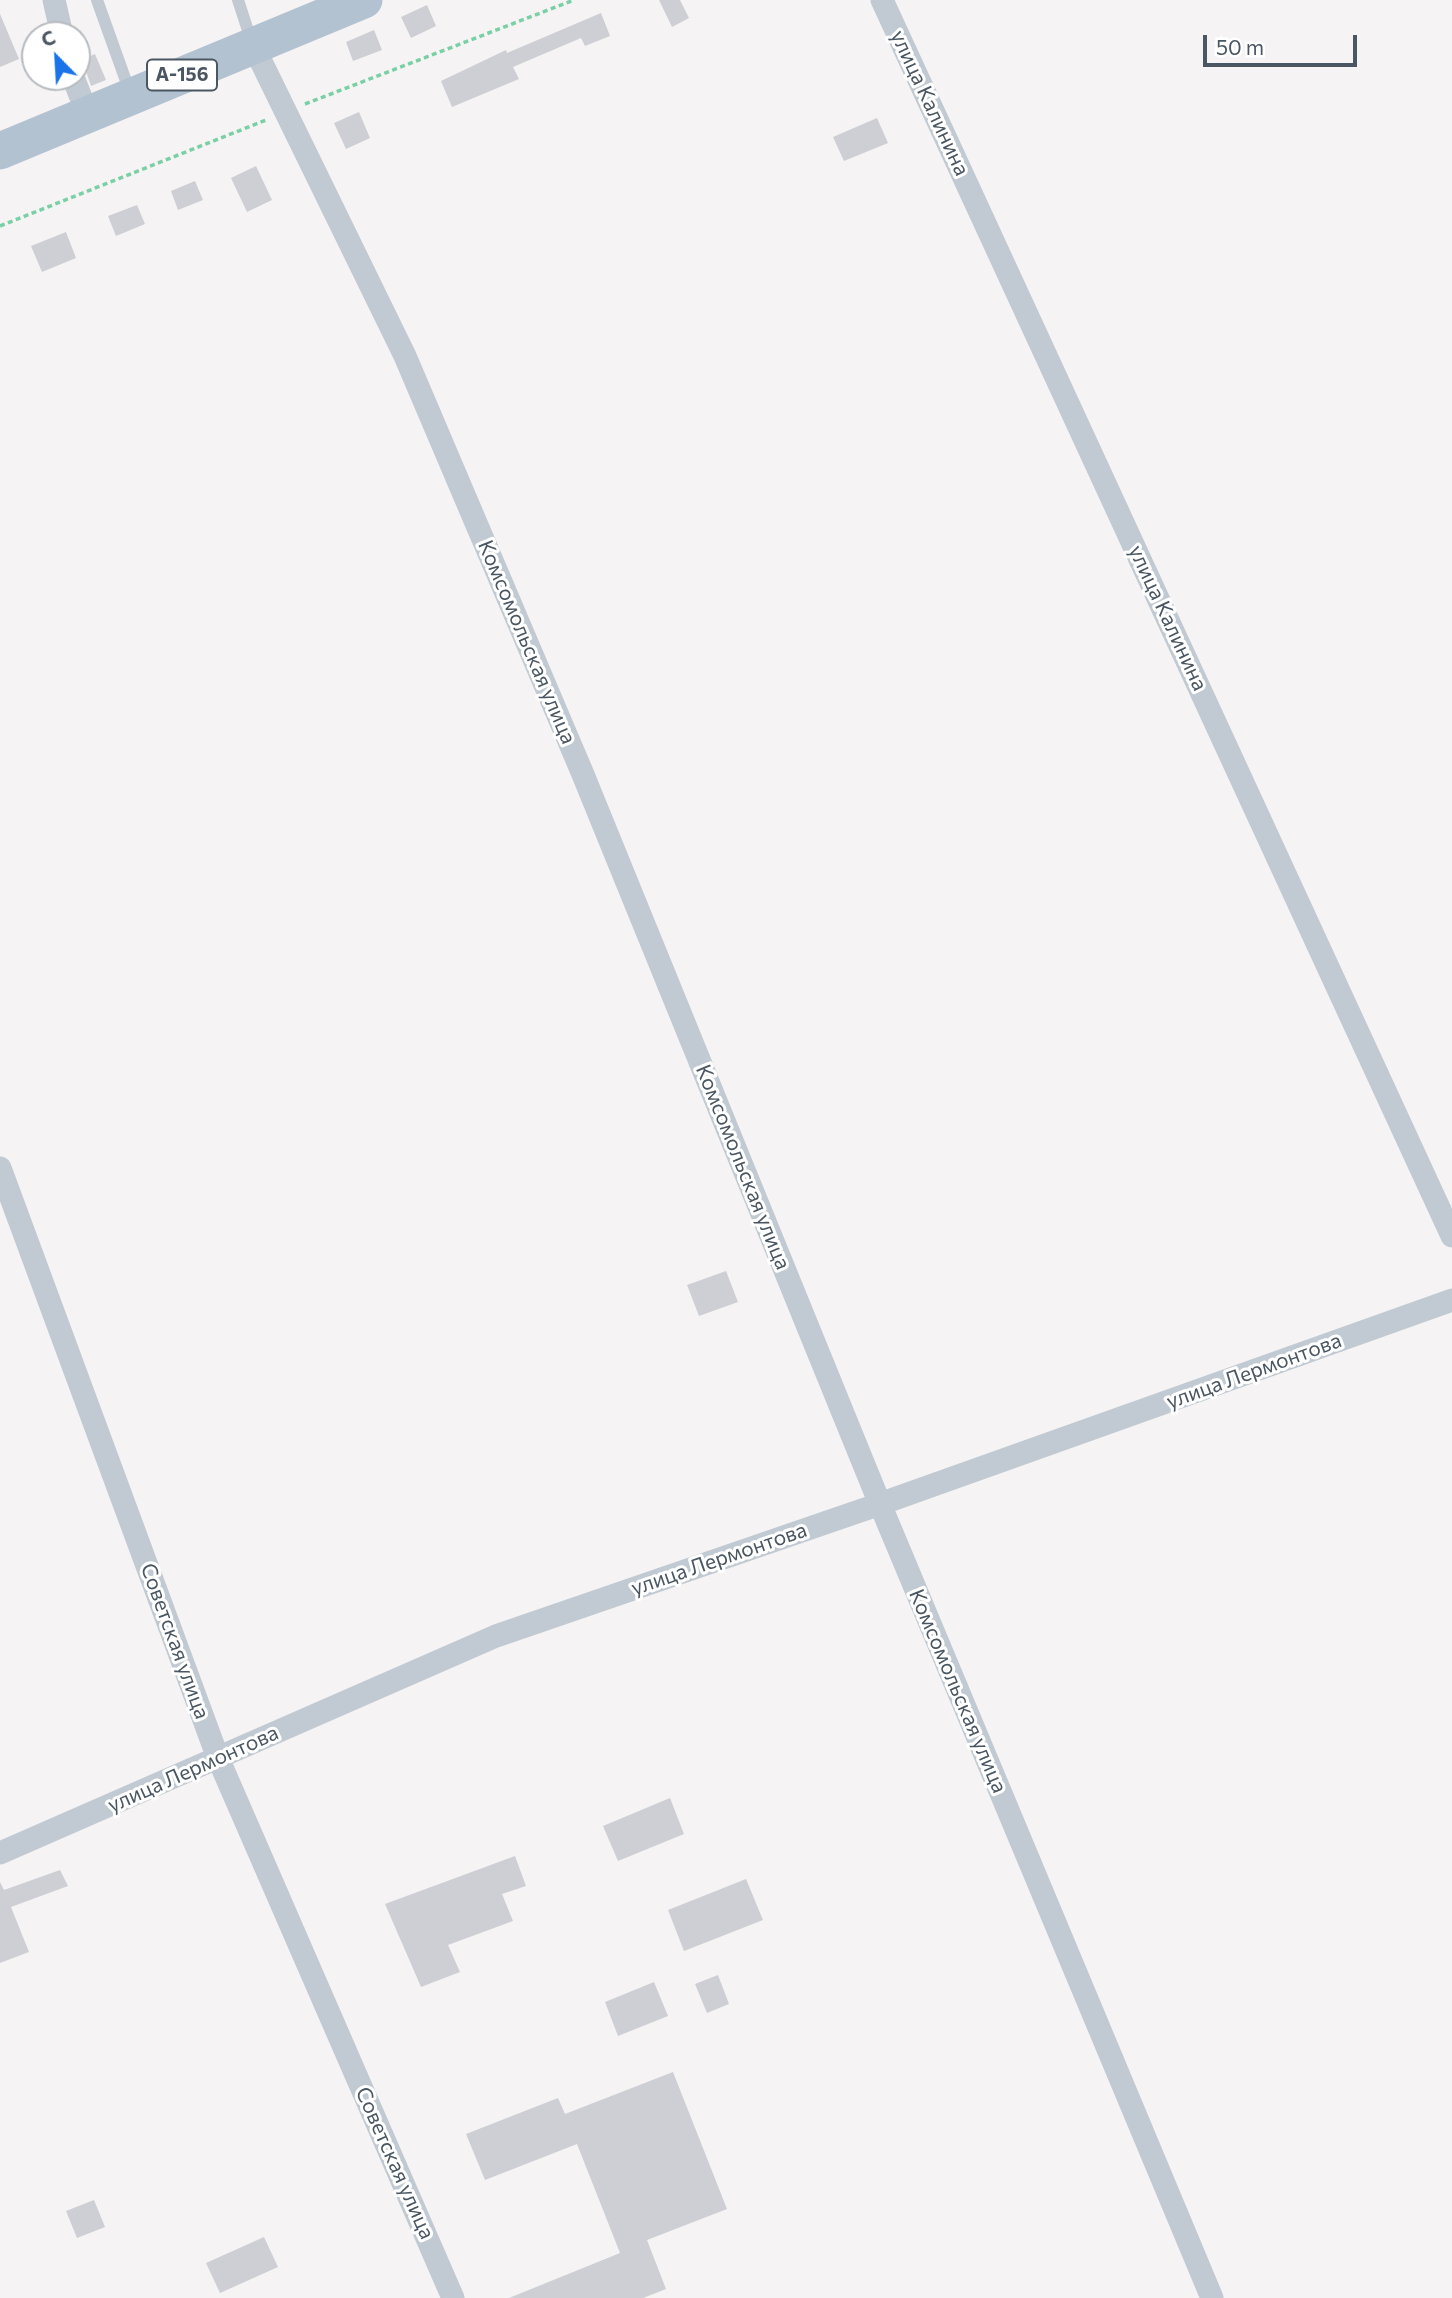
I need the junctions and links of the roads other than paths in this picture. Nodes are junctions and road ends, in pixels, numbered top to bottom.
1 (54, 0) edge
2 (97, 0) edge
3 (239, 0) edge
4 (364, 0) edge
5 (882, 0) edge
6 (59, 21) edge
7 (253, 45) junction
8 (78, 91) edge
9 (132, 95) junction
10 (87, 113) junction
11 (0, 150) edge
12 (0, 1168) edge
13 (1452, 1236) edge
14 (1452, 1300) edge
15 (880, 1504) junction
16 (218, 1758) junction
17 (0, 1853) edge
18 (453, 2298) edge
19 (1212, 2298) edge

1 - 6 street
2 - 9 lane
3 - 7 lane
4 - 7 main road, А-156
5 - 13 street, улица Калинина
7 - 9 main road, А-156
7 - 15 street, Комсомольская улица
8 - 10 street
9 - 10 main road, А-156
10 - 11 main road, А-156
12 - 16 street, Советская улица
14 - 15 street, улица Лермонтова
15 - 16 street, улица Лермонтова
15 - 19 street, Комсомольская улица
16 - 17 street, улица Лермонтова
16 - 18 street, Советская улица

